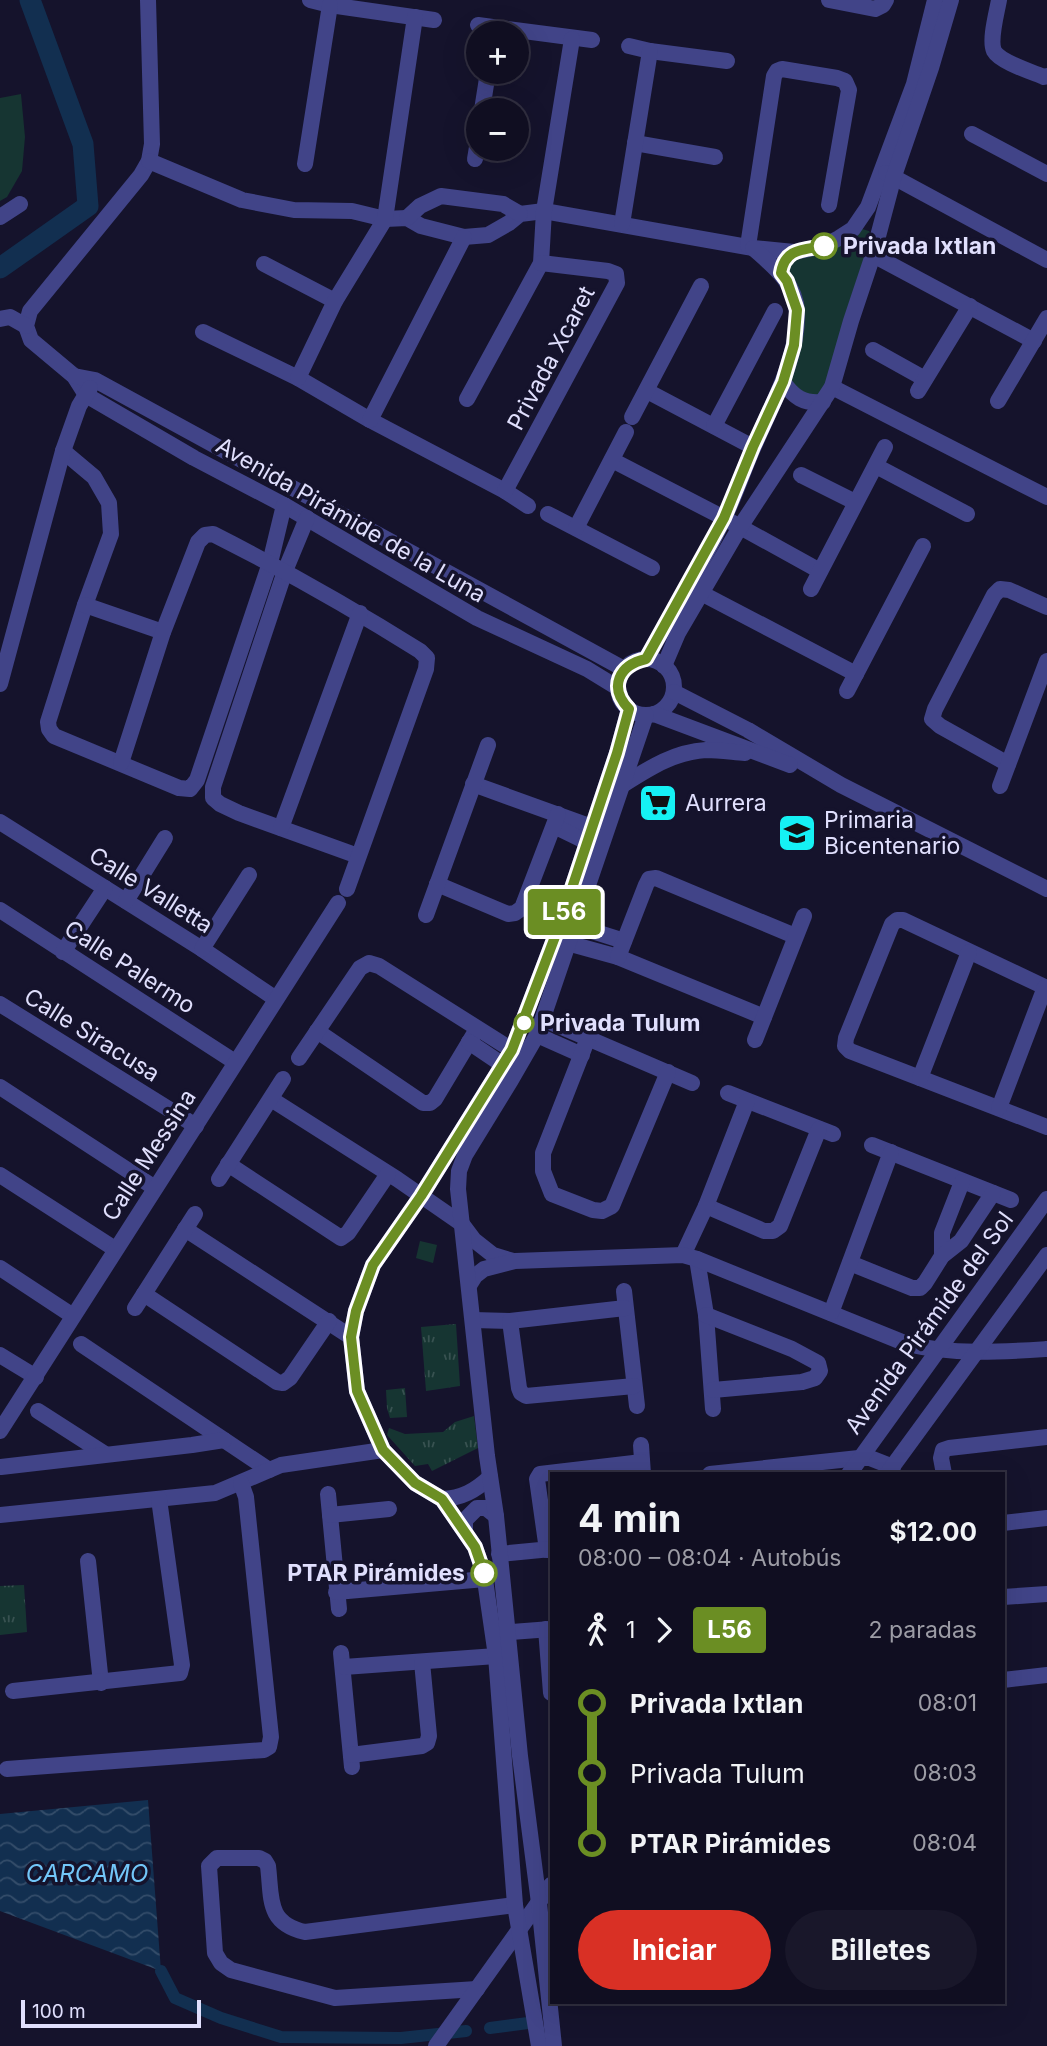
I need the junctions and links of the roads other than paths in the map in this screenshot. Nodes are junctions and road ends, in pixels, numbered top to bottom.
1 (148, 0) edge
2 (310, 0) edge
3 (829, 0) edge
4 (886, 0) edge
5 (935, 0) edge
6 (951, 0) edge
7 (999, 0) edge
8 (330, 5) junction
9 (415, 17) junction
10 (434, 20) dead end
11 (529, 34) edge
12 (572, 39) junction
13 (592, 40) dead end
14 (628, 46) dead end
15 (650, 51) junction
16 (727, 61) dead end
17 (1047, 76) edge
18 (972, 134) dead end
19 (635, 143) junction
20 (715, 156) dead end
21 (149, 161) junction
22 (305, 164) dead end
23 (888, 173) junction
24 (1047, 174) edge
25 (20, 204) dead end
26 (829, 205) dead end
27 (544, 211) junction
28 (520, 214) junction
29 (0, 217) edge
30 (407, 218) junction
31 (385, 219) junction
32 (622, 224) junction
33 (853, 229) junction
34 (464, 237) junction
35 (750, 247) junction
36 (874, 248) junction
37 (794, 252) junction
38 (1047, 260) edge
39 (541, 262) junction
40 (264, 264) dead end
41 (781, 273) junction
42 (701, 286) dead end
43 (335, 301) junction
44 (970, 306) junction
45 (775, 311) dead end
46 (1047, 318) edge
47 (0, 319) edge
48 (26, 326) junction
49 (204, 332) dead end
50 (1034, 341) junction
51 (873, 349) dead end
52 (74, 376) junction
53 (298, 378) junction
54 (95, 380) junction
55 (783, 382) junction
56 (832, 387) junction
57 (647, 391) junction
58 (86, 395) junction
59 (467, 399) dead end
60 (998, 401) dead end
61 (823, 402) junction
62 (159, 416) junction
63 (370, 420) junction
64 (715, 426) junction
65 (149, 432) junction
66 (753, 447) junction
67 (886, 447) dead end
68 (63, 451) junction
69 (612, 460) junction
70 (876, 466) junction
71 (801, 475) dead end
72 (505, 491) junction
73 (1047, 497) edge
74 (855, 502) junction
75 (284, 505) junction
76 (528, 506) dead end
77 (548, 514) dead end
78 (967, 514) dead end
79 (307, 518) junction
80 (724, 518) junction
81 (740, 527) junction
82 (576, 528) junction
83 (923, 546) dead end
84 (270, 562) junction
85 (652, 568) dead end
86 (285, 571) junction
87 (820, 571) junction
88 (811, 589) dead end
89 (701, 593) junction
90 (85, 605) junction
91 (1047, 607) edge
92 (360, 613) junction
93 (163, 632) junction
94 (646, 659) junction
95 (1047, 660) edge
96 (664, 666) junction
97 (624, 669) junction
98 (856, 674) junction
99 (0, 684) edge
100 (618, 688) junction
101 (847, 691) dead end
102 (674, 692) junction
103 (629, 709) junction
104 (650, 715) junction
105 (488, 745) dead end
106 (768, 756) junction
107 (121, 763) junction
108 (1008, 764) junction
109 (473, 783) junction
110 (841, 785) junction
111 (621, 786) junction
112 (1000, 786) dead end
113 (0, 821) edge
114 (560, 822) junction
115 (281, 828) junction
116 (590, 834) junction
117 (165, 838) dead end
118 (358, 856) junction
119 (249, 875) dead end
120 (437, 884) junction
121 (105, 888) junction
122 (1047, 889) edge
123 (126, 901) junction
124 (0, 910) edge
125 (426, 915) dead end
126 (804, 916) dead end
127 (568, 924) junction
128 (795, 936) junction
129 (562, 941) junction
130 (624, 941) junction
131 (202, 949) junction
132 (63, 952) junction
133 (969, 952) junction
134 (618, 957) junction
135 (1046, 987) edge
136 (276, 999) junction
137 (0, 1004) edge
138 (764, 1017) junction
139 (550, 1022) junction
140 (317, 1031) junction
141 (476, 1037) junction
142 (543, 1038) junction
143 (588, 1038) junction
144 (755, 1040) dead end
145 (512, 1050) junction
146 (582, 1055) junction
147 (299, 1058) dead end
148 (235, 1062) junction
149 (503, 1065) junction
150 (668, 1072) junction
151 (920, 1078) junction
152 (283, 1079) dead end
153 (692, 1083) dead end
154 (0, 1087) edge
155 (728, 1093) dead end
156 (271, 1099) junction
157 (747, 1101) junction
158 (999, 1108) junction
159 (196, 1126) junction
160 (1047, 1127) edge
161 (872, 1145) dead end
162 (891, 1152) junction
163 (228, 1164) junction
164 (0, 1175) edge
165 (392, 1176) junction
166 (219, 1179) dead end
167 (962, 1182) junction
168 (155, 1188) junction
169 (993, 1193) junction
170 (421, 1196) junction
171 (1047, 1199) edge
172 (1011, 1200) dead end
173 (706, 1206) junction
174 (194, 1214) dead end
175 (462, 1224) junction
176 (185, 1229) junction
177 (115, 1249) junction
178 (1047, 1255) edge
179 (942, 1256) junction
180 (690, 1257) junction
181 (515, 1261) junction
182 (850, 1263) junction
183 (0, 1268) edge
184 (470, 1284) junction
185 (144, 1294) junction
186 (135, 1308) dead end
187 (831, 1313) junction
188 (706, 1315) junction
189 (73, 1316) junction
190 (473, 1320) junction
191 (510, 1321) junction
192 (331, 1323) junction
193 (351, 1337) junction
194 (81, 1344) dead end
195 (1047, 1349) edge
196 (937, 1350) junction
197 (975, 1353) junction
198 (0, 1355) edge
199 (36, 1377) junction
200 (634, 1385) junction
201 (713, 1390) junction
202 (637, 1406) dead end
203 (713, 1409) dead end
204 (38, 1411) dead end
205 (0, 1432) edge
206 (1047, 1437) edge
207 (224, 1440) junction
208 (641, 1445) dead end
209 (383, 1450) junction
210 (105, 1454) junction
211 (859, 1458) junction
212 (1, 1467) edge
213 (643, 1468) edge
214 (269, 1470) junction
215 (890, 1470) edge
216 (574, 1472) edge
217 (730, 1472) edge
218 (850, 1472) edge
219 (944, 1472) edge
220 (550, 1473) edge
221 (490, 1477) junction
222 (240, 1483) junction
223 (328, 1494) dead end
224 (159, 1499) junction
225 (442, 1499) junction
226 (390, 1509) dead end
227 (0, 1515) edge
228 (330, 1515) junction
229 (496, 1516) junction
230 (1047, 1518) edge
231 (1005, 1523) edge
232 (465, 1531) junction
233 (549, 1550) edge
234 (499, 1554) junction
235 (88, 1561) dead end
236 (485, 1579) junction
237 (336, 1592) junction
238 (1047, 1594) edge
239 (1005, 1597) edge
240 (338, 1609) dead end
241 (548, 1629) edge
242 (507, 1632) junction
243 (496, 1656) junction
244 (422, 1662) junction
245 (550, 1672) edge
246 (1047, 1675) edge
247 (1005, 1680) edge
248 (101, 1683) junction
249 (13, 1691) dead end
250 (7, 1769) dead end
251 (550, 1886) edge
252 (539, 1903) junction
253 (515, 1905) junction
254 (519, 1931) junction
255 (547, 1941) edge
256 (524, 1966) junction
257 (477, 1989) junction
258 (546, 2025) junction
259 (436, 2046) edge
260 (539, 2046) edge
261 (554, 2046) edge

1 - 21 street
2 - 8 street
3 - 4 street
5 - 23 street
6 - 23 street
7 - 17 street
8 - 9 street
8 - 22 street
9 - 10 street
9 - 31 street
11 - 12 street
12 - 13 street
12 - 27 street
14 - 15 street
15 - 16 street
15 - 19 street
18 - 24 street
19 - 20 street
19 - 32 street
21 - 31 street
21 - 48 street
23 - 33 street
23 - 36 street
23 - 38 street
25 - 29 street
26 - 35 street
27 - 28 street
27 - 32 street
27 - 39 street
28 - 30 street
28 - 34 street
30 - 31 street
30 - 34 street
31 - 43 street
32 - 35 street
33 - 36 street
33 - 37 street
34 - 63 street
35 - 37 street
35 - 41 street
36 - 44 street
36 - 56 street
37 - 41 street
39 - 59 street
39 - 72 street, Privada Xcaret
40 - 43 street
41 - 55 street
42 - 57 street
43 - 53 street
44 - 50 street
44 - 51 street
45 - 64 street
46 - 50 street
47 - 48 street
48 - 52 street, Avenida Pirámide de la Luna
49 - 53 street
50 - 60 street
52 - 54 street, Avenida Pirámide de la Luna
52 - 58 street, Avenida Pirámide de la Luna
53 - 63 street
54 - 58 street
54 - 62 street, Avenida Pirámide de la Luna
55 - 61 street
55 - 66 street
56 - 61 street
56 - 73 street
57 - 64 street
57 - 69 street
58 - 65 street, Avenida Pirámide de la Luna
58 - 68 street
61 - 81 street
62 - 65 street
62 - 97 street, Avenida Pirámide de la Luna
63 - 72 street
64 - 66 street
65 - 75 street, Avenida Pirámide de la Luna
66 - 80 street
67 - 70 street
68 - 90 street
68 - 99 street
69 - 80 street
69 - 82 street
70 - 74 street
70 - 78 street
71 - 74 street
72 - 76 street
74 - 87 street
75 - 79 street, Avenida Pirámide de la Luna
75 - 84 street
77 - 82 street
79 - 86 street
79 - 100 street, Avenida Pirámide de la Luna
80 - 81 street
80 - 94 street
81 - 87 street
81 - 89 street
82 - 85 street
83 - 98 street
84 - 86 street
84 - 93 street
84 - 107 street
86 - 92 street
86 - 115 street
87 - 88 street
89 - 96 street
89 - 98 street
90 - 93 street
90 - 107 street
91 - 108 street
92 - 115 street
92 - 118 street, Calle Messina
93 - 107 street
94 - 96 street
94 - 97 street
95 - 108 street
96 - 102 street
97 - 100 street
98 - 101 street
100 - 103 street
102 - 104 street
102 - 110 street
103 - 104 street
103 - 116 street
104 - 106 street
104 - 111 street
105 - 109 street
106 - 110 street
106 - 111 street
108 - 112 street
109 - 114 street
109 - 120 street
110 - 122 street
111 - 127 street
113 - 121 street, Calle Valletta
114 - 116 street
114 - 120 street
115 - 118 street
116 - 127 street
117 - 123 street
118 - 136 street, Calle Messina
119 - 131 street
120 - 125 street
121 - 123 street, Calle Valletta
121 - 132 street
123 - 131 street, Calle Valletta
124 - 132 street, Calle Palermo
126 - 128 street
127 - 129 street
127 - 130 street
128 - 130 street
128 - 138 street
129 - 134 street
129 - 139 street
129 - 145 street
130 - 134 street
131 - 136 street, Calle Valletta
132 - 148 street, Calle Palermo
133 - 135 street
133 - 151 street
133 - 151 street
134 - 138 street
135 - 158 street
136 - 148 street, Calle Messina
137 - 159 street, Calle Siracusa
138 - 144 street
139 - 142 street
139 - 143 street
140 - 141 street
140 - 141 street
140 - 147 street
141 - 145 street
141 - 149 street
142 - 146 street
142 - 175 street
143 - 146 street
143 - 150 street
145 - 149 street
146 - 150 street
148 - 159 street, Calle Messina
149 - 170 street
150 - 153 street
151 - 158 street
152 - 156 street
154 - 168 street
155 - 157 street
156 - 163 street
156 - 165 street
157 - 173 street
157 - 173 street
158 - 160 street
159 - 168 street, Calle Messina
161 - 162 street
162 - 167 street
162 - 182 street
163 - 165 street
163 - 166 street
164 - 177 street
165 - 170 street
167 - 169 street
167 - 179 street
168 - 177 street, Calle Messina
169 - 172 street
169 - 179 street
170 - 175 street
170 - 193 street
171 - 196 street, Avenida Pirámide del Sol
173 - 180 street
174 - 176 street
175 - 181 street
175 - 184 street
176 - 185 street
176 - 192 street
177 - 189 street, Calle Messina
178 - 197 street
179 - 182 street
180 - 181 street
180 - 187 street
180 - 188 street
181 - 184 street
182 - 187 street
183 - 189 street
184 - 190 street
185 - 186 street
185 - 192 street
187 - 196 street
188 - 201 street
188 - 201 street
189 - 199 street, Calle Messina
190 - 191 street
190 - 221 street
191 - 200 street
191 - 200 street
192 - 193 street
193 - 209 street
194 - 207 street
195 - 197 street
196 - 197 street
196 - 211 street, Avenida Pirámide del Sol
197 - 215 street
198 - 199 street
199 - 205 street, Calle Messina
200 - 202 street
201 - 203 street
204 - 210 street
206 - 219 street
207 - 210 street
207 - 214 street
208 - 213 street
209 - 214 street
209 - 225 street
210 - 212 street
211 - 215 street
211 - 217 street
211 - 218 street, Avenida Pirámide del Sol
213 - 216 street
214 - 222 street
220 - 233 street
221 - 225 street
221 - 229 street
222 - 224 street
222 - 250 street
223 - 228 street
224 - 227 street
224 - 248 street
225 - 232 street
226 - 228 street
228 - 237 street
229 - 232 street
229 - 234 street
230 - 231 street
232 - 236 street
233 - 234 street
234 - 242 street
235 - 248 street
236 - 237 street
236 - 242 street
237 - 240 street
238 - 239 street
241 - 242 street
241 - 245 street
242 - 243 street
242 - 252 street
243 - 244 street
243 - 253 street
244 - 244 street
246 - 247 street
248 - 249 street
251 - 252 street
252 - 254 street
252 - 255 street
253 - 254 street
253 - 257 street
254 - 256 street
254 - 257 street
255 - 256 street
255 - 258 street
256 - 258 street
257 - 259 street
258 - 260 street
258 - 261 street

